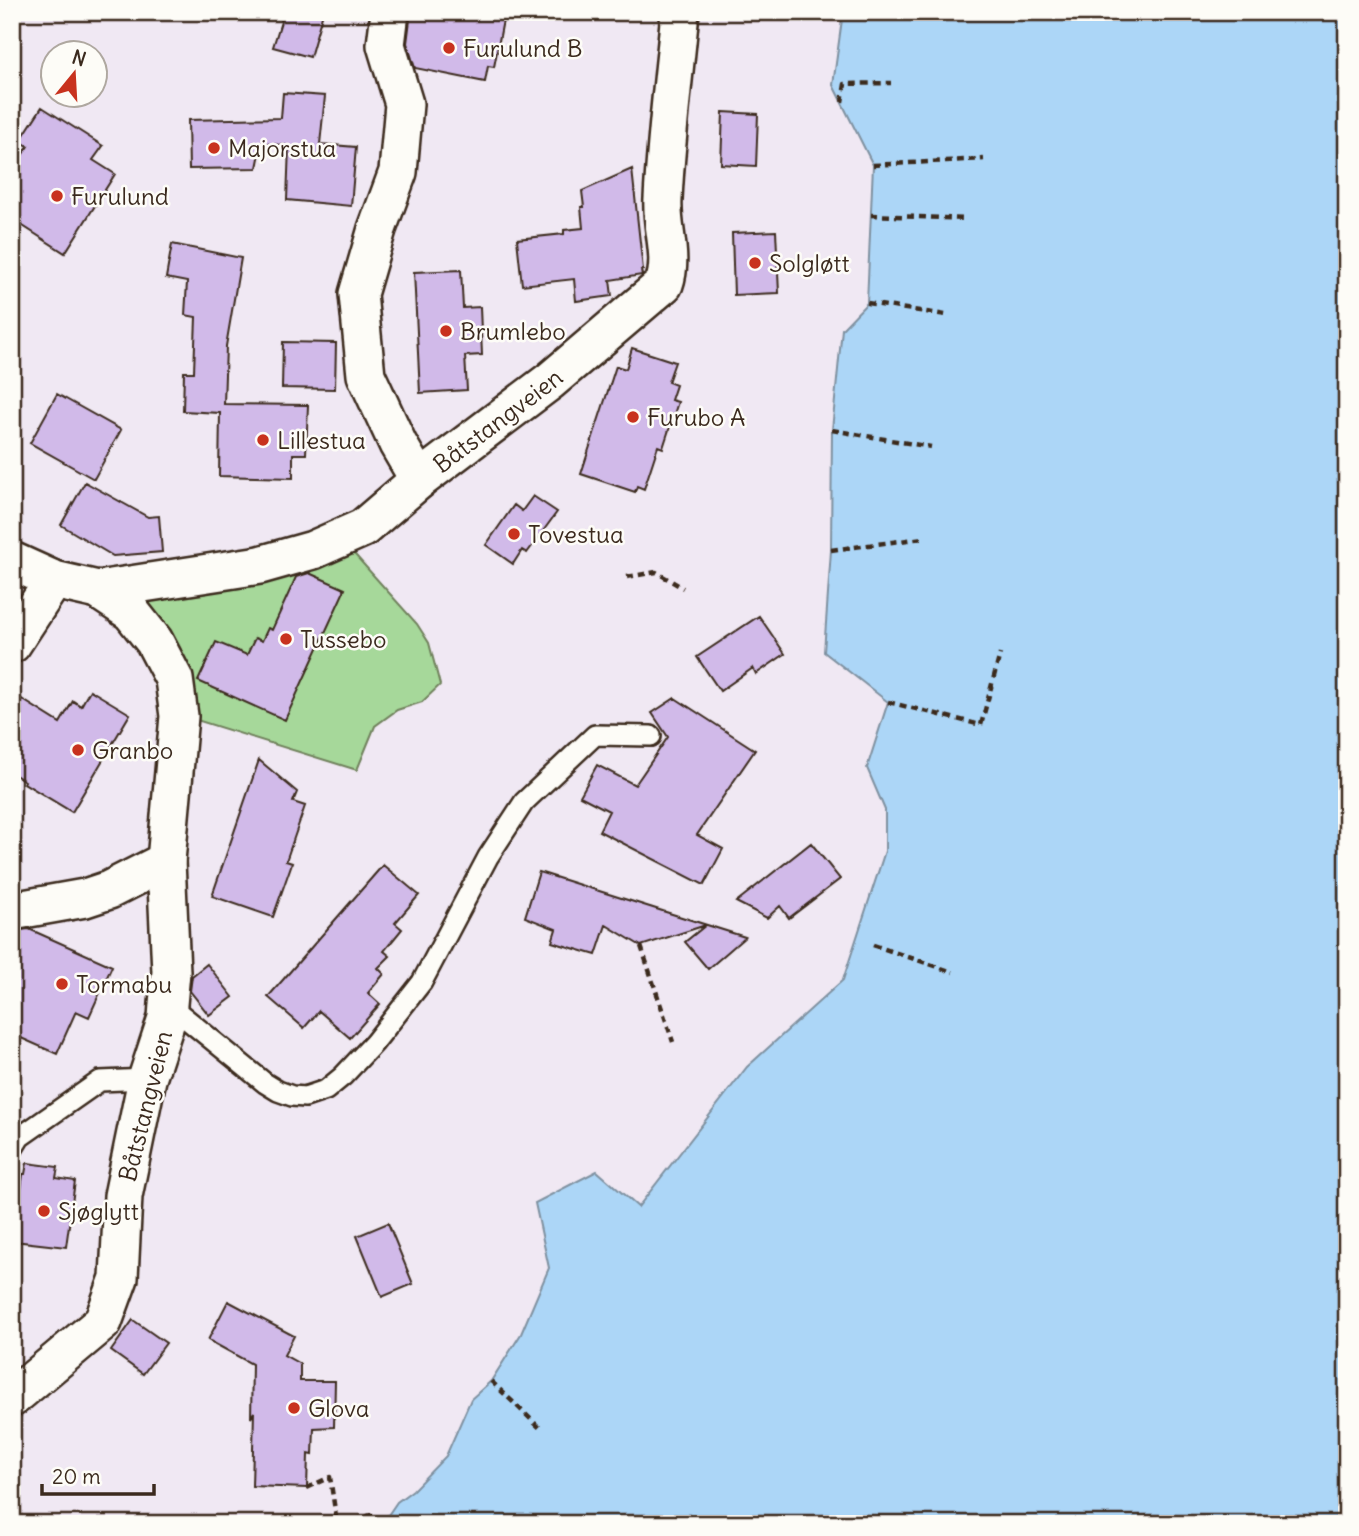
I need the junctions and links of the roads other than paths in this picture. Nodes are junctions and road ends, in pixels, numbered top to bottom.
1 (390, 12) edge
2 (680, 12) edge
3 (419, 480) junction
4 (12, 561) edge
5 (54, 580) junction
6 (98, 590) junction
7 (12, 644) edge
8 (651, 736) dead end
9 (166, 861) junction
10 (12, 911) edge
11 (168, 1004) junction
12 (147, 1079) junction
13 (12, 1150) edge
14 (12, 1398) edge

1 - 3 street
2 - 3 street, Båtstangveien
3 - 6 street, Båtstangveien
4 - 5 street, Båtstangveien
5 - 6 street, Båtstangveien
5 - 7 street
6 - 9 street, Båtstangveien
8 - 11 lane
9 - 10 street
9 - 11 street, Båtstangveien
11 - 12 street, Båtstangveien
12 - 13 lane
12 - 14 street, Båtstangveien

